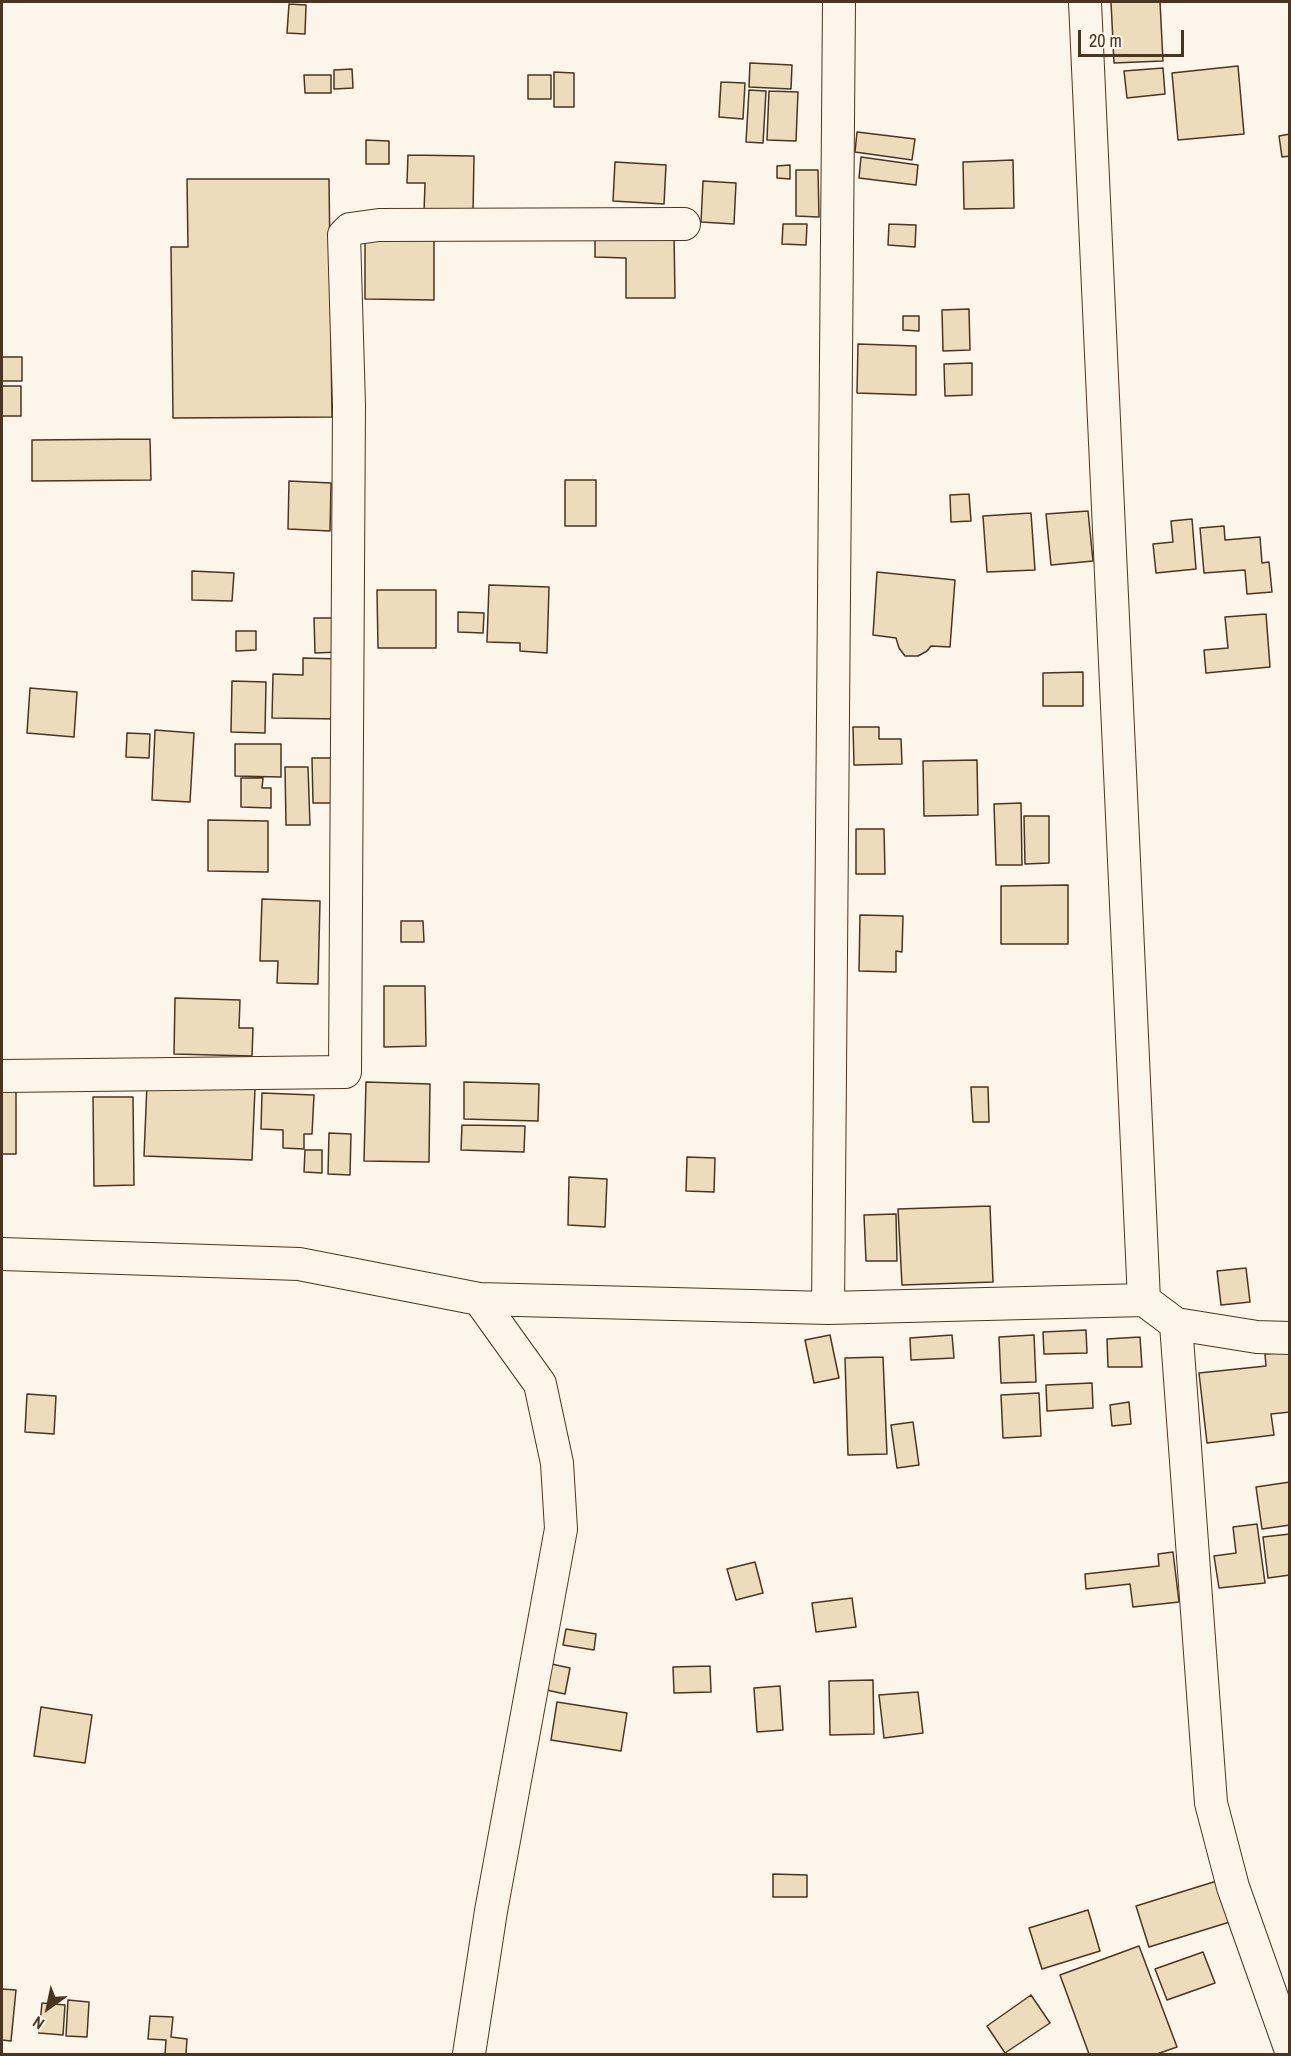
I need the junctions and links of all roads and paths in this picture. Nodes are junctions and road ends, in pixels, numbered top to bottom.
1 (839, 2) edge
2 (1085, 2) edge
3 (684, 224) dead end
4 (2, 1076) edge
5 (2, 1254) edge
6 (479, 1299) junction
7 (1144, 1300) junction
8 (828, 1308) junction
9 (1176, 1324) junction
10 (1290, 1338) edge
11 (1290, 2048) edge
12 (469, 2055) edge

1 - 8 street
2 - 7 street
3 - 4 street
5 - 6 street
6 - 8 street
6 - 12 street
7 - 8 street
7 - 9 street
9 - 10 street
9 - 11 street

